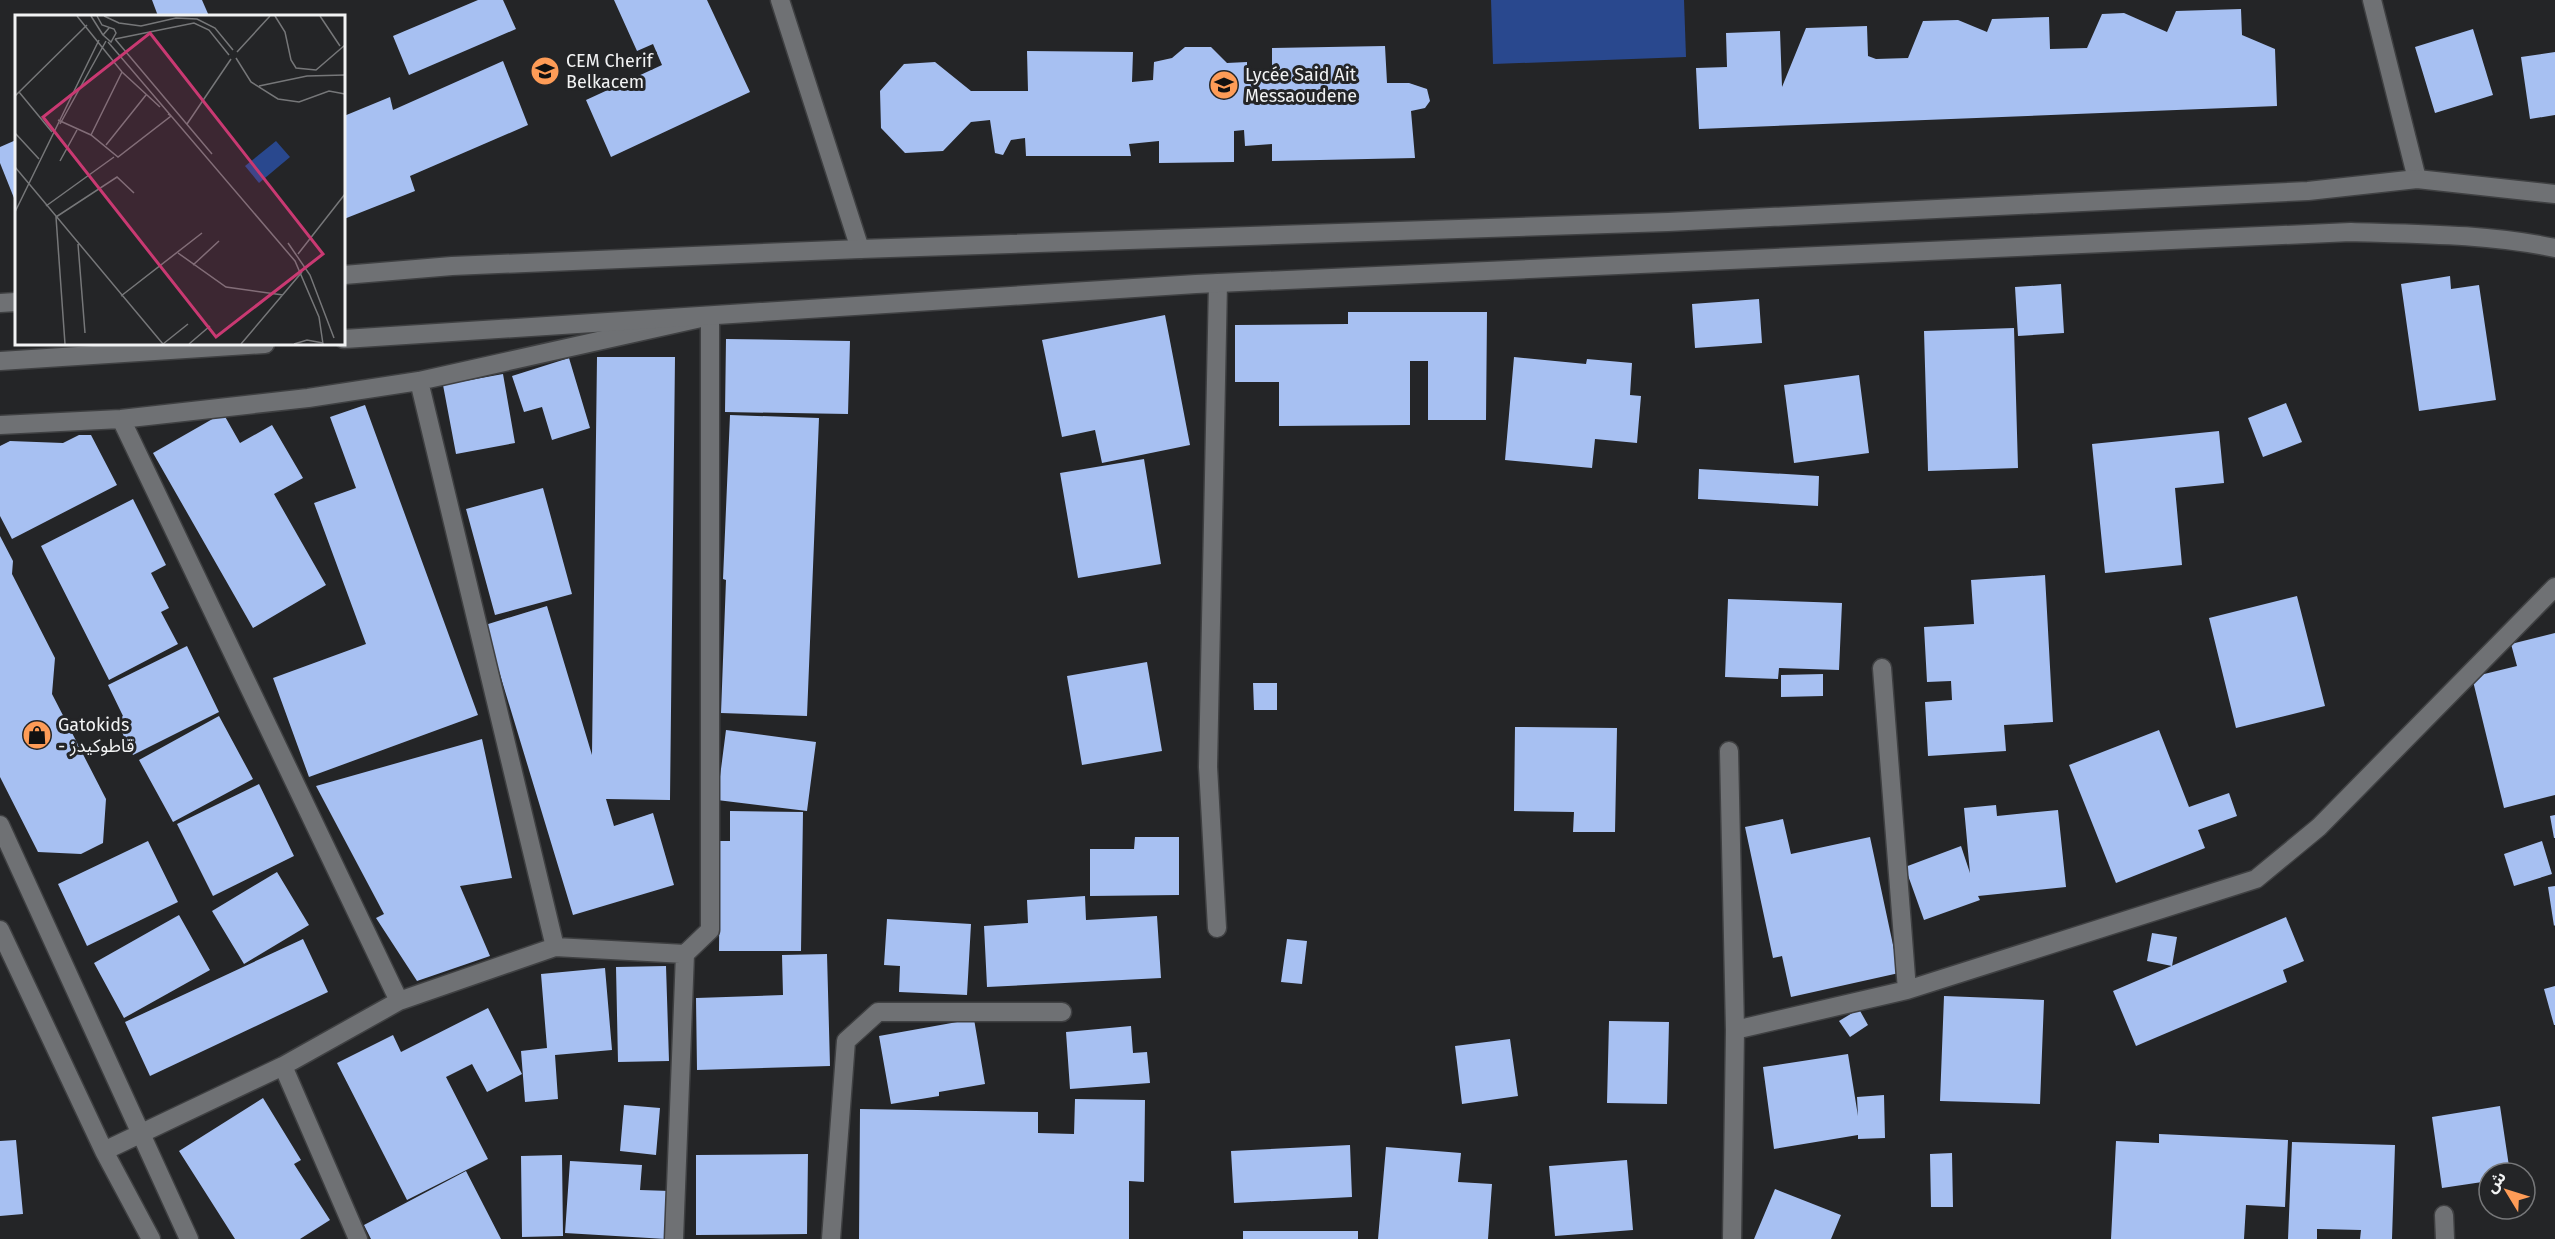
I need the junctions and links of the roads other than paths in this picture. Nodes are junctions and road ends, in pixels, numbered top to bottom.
1 (780, 0) edge
2 (2372, 0) edge
3 (2416, 179) junction
4 (2555, 195) edge
5 (2555, 248) edge
6 (860, 249) junction
7 (345, 275) edge
8 (1218, 283) junction
9 (15, 302) edge
10 (0, 303) edge
11 (710, 316) junction
12 (345, 339) edge
13 (249, 345) edge
14 (0, 361) edge
15 (419, 381) junction
16 (121, 419) junction
17 (0, 425) edge
18 (2555, 587) edge
19 (1882, 668) dead end
20 (1729, 751) dead end
21 (0, 825) edge
22 (1217, 928) dead end
23 (0, 930) edge
24 (555, 947) junction
25 (685, 954) junction
26 (1907, 990) junction
27 (399, 1001) junction
28 (1062, 1012) dead end
29 (1735, 1030) junction
30 (283, 1066) junction
31 (140, 1134) junction
32 (104, 1151) junction
33 (2444, 1215) dead end
34 (151, 1239) edge
35 (189, 1239) edge
36 (358, 1239) edge
37 (674, 1239) edge
38 (831, 1239) edge
39 (1732, 1239) edge
40 (2445, 1239) edge

1 - 6 street
2 - 3 street
3 - 4 street
3 - 6 street
5 - 8 street
6 - 7 street
8 - 11 street
8 - 22 street
9 - 10 street
11 - 12 street
11 - 15 street
11 - 25 street
13 - 14 street
15 - 16 street
15 - 24 street
16 - 17 street
16 - 27 street
18 - 26 street
19 - 26 street
20 - 29 street
21 - 31 street
23 - 32 street
24 - 25 street
24 - 27 street
25 - 37 street
26 - 29 street
27 - 30 street
28 - 38 street
29 - 39 street
30 - 31 street
30 - 36 street
31 - 32 street
31 - 35 street
32 - 34 street
33 - 40 street

